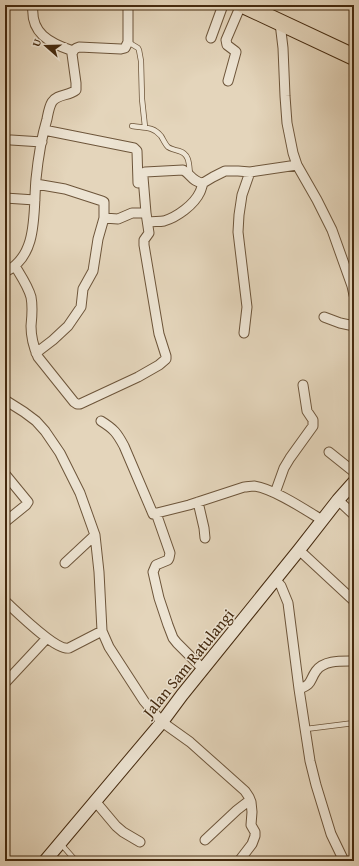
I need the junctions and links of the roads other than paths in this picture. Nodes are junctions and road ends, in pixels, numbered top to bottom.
1 (32, 5) edge
2 (128, 5) edge
3 (223, 5) edge
4 (242, 5) edge
5 (264, 5) edge
6 (280, 23) junction
7 (211, 38) dead end
8 (129, 42) junction
9 (354, 46) edge
10 (73, 51) junction
11 (354, 57) edge
12 (228, 81) dead end
13 (134, 126) dead end
14 (144, 127) junction
15 (44, 130) junction
16 (12, 140) dead end
17 (42, 142) junction
18 (297, 165) junction
19 (250, 172) junction
20 (141, 174) junction
21 (190, 176) junction
22 (203, 183) junction
23 (36, 184) junction
24 (139, 192) dead end
25 (5, 198) edge
26 (35, 200) junction
27 (147, 217) junction
28 (104, 218) junction
29 (15, 266) junction
30 (5, 272) edge
31 (351, 274) edge
32 (354, 295) edge
33 (324, 317) dead end
34 (354, 326) edge
35 (244, 333) dead end
36 (36, 352) junction
37 (303, 385) dead end
38 (5, 400) edge
39 (101, 421) dead end
40 (329, 452) dead end
41 (354, 472) edge
42 (5, 474) edge
43 (354, 482) edge
44 (275, 493) junction
45 (338, 500) junction
46 (194, 503) junction
47 (156, 513) junction
48 (354, 515) edge
49 (322, 520) junction
50 (5, 522) edge
51 (95, 535) junction
52 (205, 538) dead end
53 (299, 550) junction
54 (65, 563) dead end
55 (275, 579) junction
56 (5, 601) edge
57 (354, 601) edge
58 (102, 631) junction
59 (47, 638) junction
60 (354, 661) edge
61 (203, 669) junction
62 (5, 683) edge
63 (299, 689) junction
64 (162, 722) junction
65 (354, 723) edge
66 (306, 729) junction
67 (95, 800) junction
68 (250, 800) junction
69 (205, 840) dead end
70 (140, 842) dead end
71 (60, 843) junction
72 (45, 861) edge
73 (76, 861) edge
74 (239, 861) edge
75 (344, 861) edge

1 - 10 street
2 - 8 street
3 - 7 street
4 - 6 highway
4 - 12 street
5 - 9 highway
6 - 11 highway
6 - 18 street
8 - 10 street
8 - 14 lane
10 - 15 street
13 - 14 lane
14 - 21 lane
15 - 17 street
15 - 20 street
16 - 17 street
17 - 23 street
18 - 19 street
18 - 31 street
19 - 22 street
19 - 35 street
20 - 21 street
20 - 24 street
20 - 27 street
21 - 22 street
22 - 27 street
23 - 26 street
23 - 28 street
25 - 26 street
26 - 29 street
27 - 28 street
27 - 36 street
28 - 36 street
29 - 30 street
29 - 36 street
31 - 32 street
33 - 34 street
37 - 44 street
38 - 51 street
39 - 47 street
40 - 41 street
42 - 50 street
43 - 45 street, Jalan Sam Ratulangi
44 - 46 street
44 - 49 street
45 - 48 street
45 - 49 street, Jalan Sam Ratulangi
46 - 47 street
46 - 52 street
47 - 61 street
49 - 53 street, Jalan Sam Ratulangi
51 - 54 street
51 - 58 street
53 - 55 street, Jalan Sam Ratulangi
53 - 57 street
55 - 61 street, Jalan Sam Ratulangi
55 - 63 street
56 - 59 street
58 - 59 street
58 - 64 street
59 - 62 street
60 - 63 street
61 - 64 street, Jalan Sam Ratulangi
63 - 66 street
64 - 67 street, Jalan Sam Ratulangi
64 - 68 street
65 - 66 lane
66 - 75 street
67 - 70 street
67 - 71 street, Jalan Sam Ratulangi
68 - 69 street
68 - 74 street
71 - 72 street, Jalan Sam Ratulangi
71 - 73 lane

